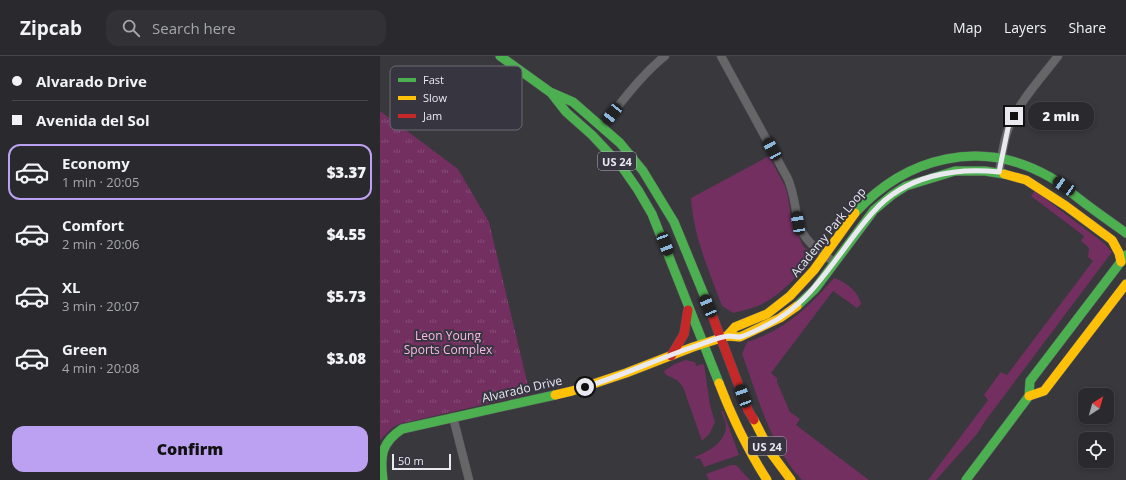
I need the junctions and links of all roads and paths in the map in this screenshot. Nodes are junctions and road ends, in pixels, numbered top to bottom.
1 (500, 56) edge
2 (664, 56) edge
3 (722, 56) edge
4 (1058, 56) edge
5 (514, 66) edge
6 (522, 72) edge
7 (550, 92) junction
8 (602, 126) junction
9 (1002, 158) junction
10 (999, 172) junction
11 (1126, 233) edge
12 (824, 255) junction
13 (1123, 258) edge
14 (834, 262) junction
15 (1124, 280) edge
16 (688, 305) junction
17 (724, 337) junction
18 (703, 344) junction
19 (671, 356) junction
20 (1029, 396) junction
21 (453, 417) junction
22 (384, 480) edge
23 (469, 480) edge
24 (767, 480) edge
25 (791, 480) edge
26 (966, 480) edge

1 - 5 main road, US 24
2 - 8 street
3 - 12 street
4 - 9 street
6 - 7 main road, US 24
7 - 8 main road, US 24
7 - 16 main road, US 24
8 - 17 main road, US 24
9 - 10 street
9 - 11 main road, Academy Park Loop
9 - 12 main road, Academy Park Loop
10 - 13 main road, Academy Park Loop
10 - 14 main road, Academy Park Loop
12 - 14 street
12 - 17 main road, Academy Park Loop
13 - 20 main road
14 - 17 main road, Academy Park Loop
15 - 20 main road
16 - 18 main road, US 24
16 - 19 main road
17 - 18 main road, Academy Park Loop
17 - 25 main road, US 24
18 - 19 main road, Alvarado Drive
18 - 24 main road, US 24
19 - 21 main road, Alvarado Drive
20 - 26 main road
21 - 22 main road, Alvarado Drive
21 - 23 street

